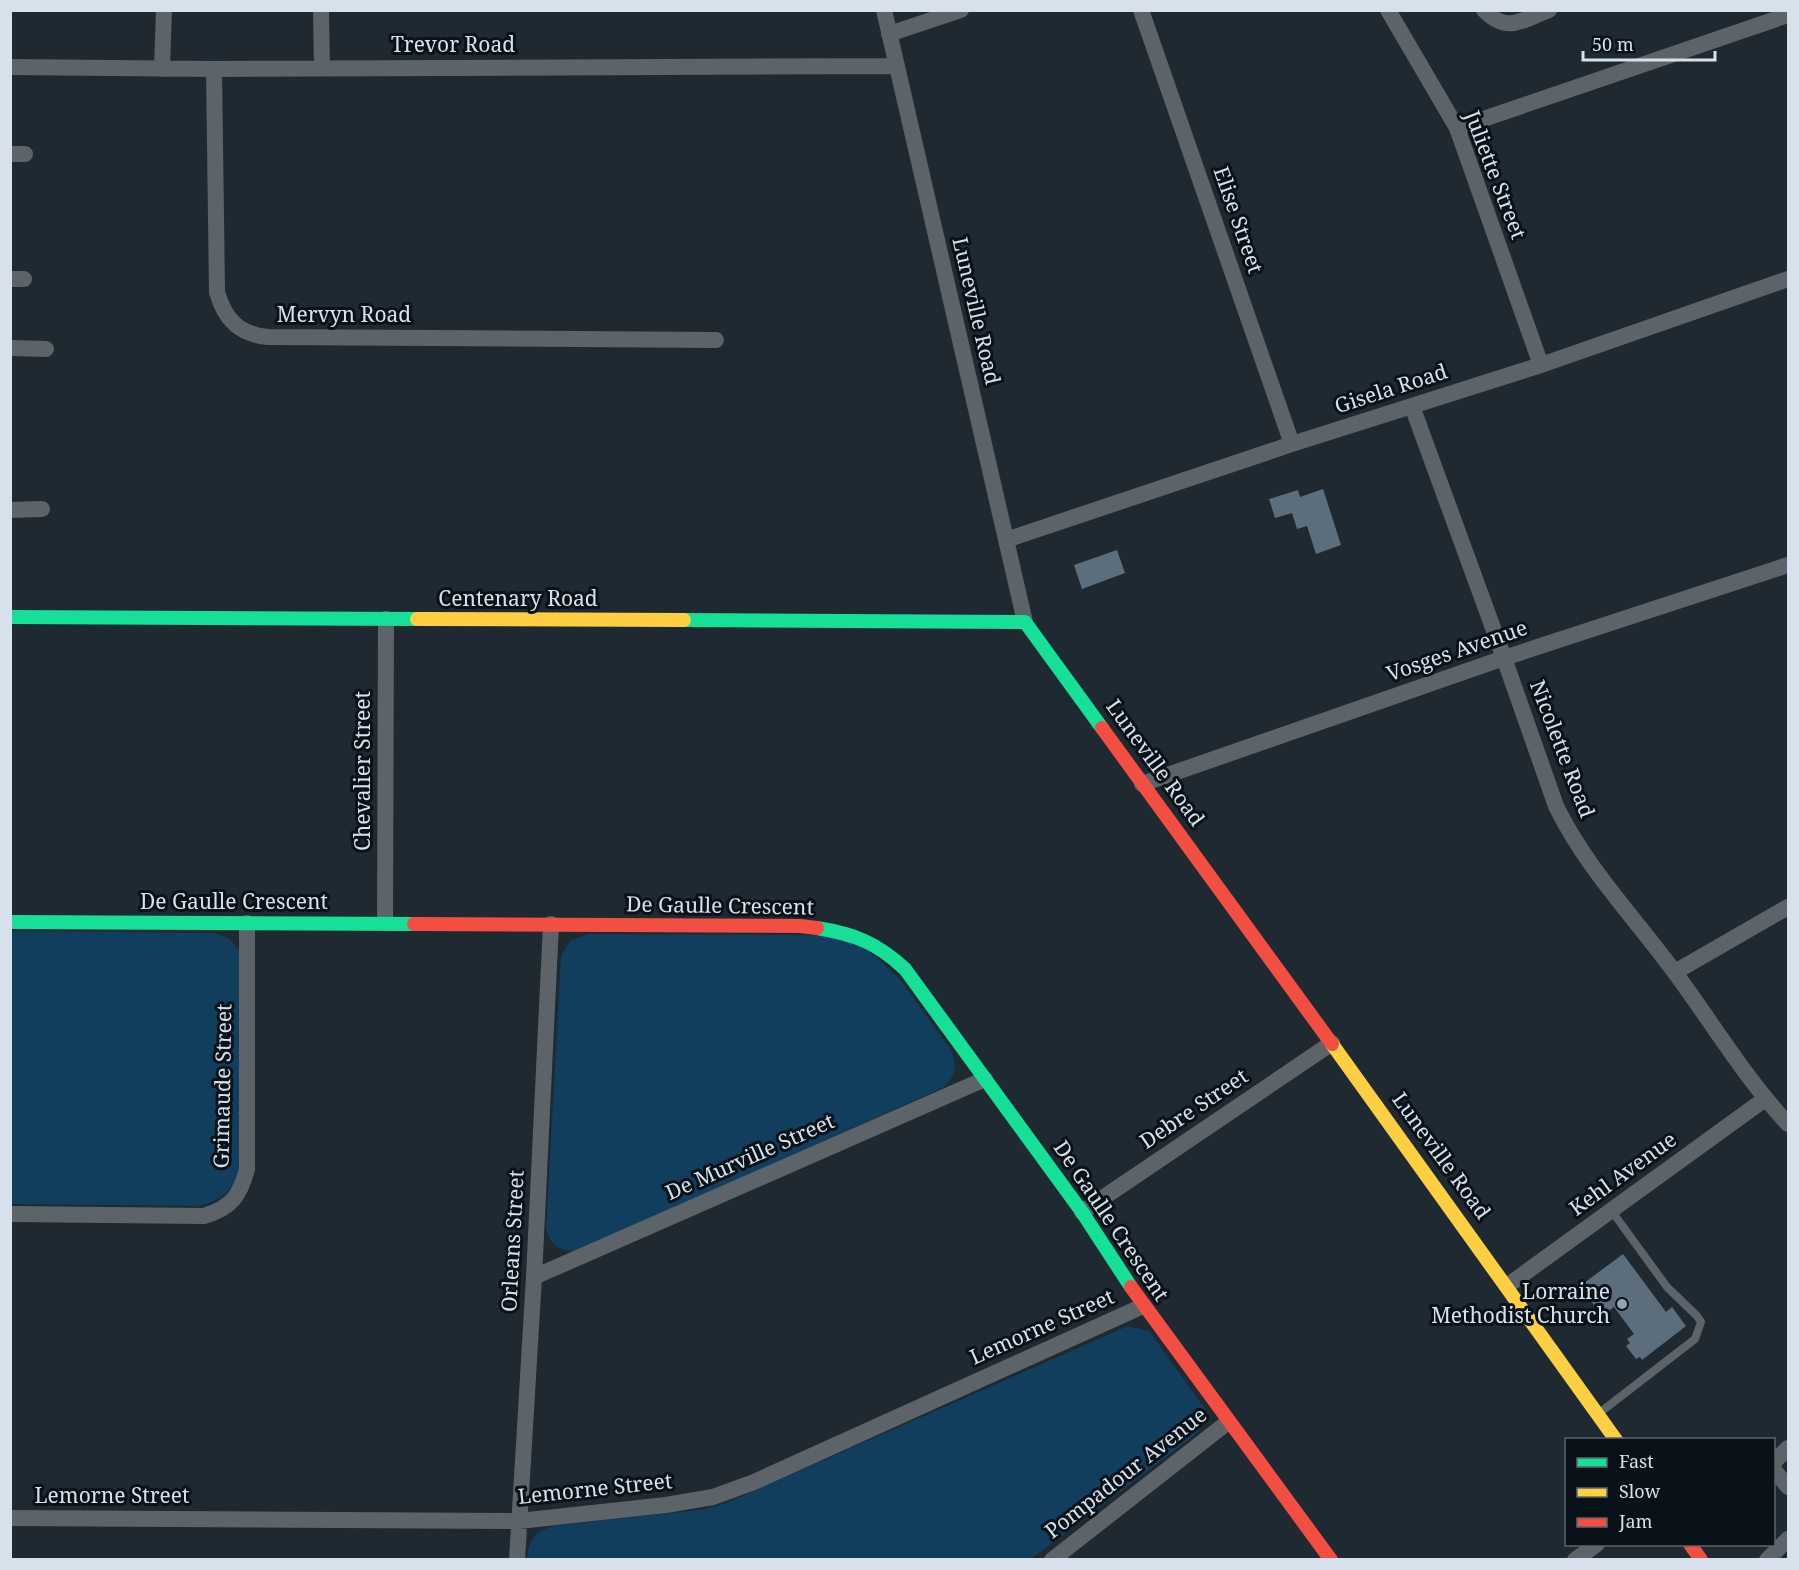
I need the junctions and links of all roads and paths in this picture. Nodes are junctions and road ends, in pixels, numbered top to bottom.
1 (164, 10) edge
2 (321, 10) edge
3 (884, 10) edge
4 (961, 10) edge
5 (1141, 10) edge
6 (1388, 10) edge
7 (1484, 10) edge
8 (1549, 10) edge
9 (1788, 15) edge
10 (889, 34) junction
11 (895, 66) junction
12 (10, 68) edge
13 (162, 69) junction
14 (214, 69) junction
15 (322, 69) junction
16 (1457, 128) junction
17 (1788, 279) edge
18 (716, 340) dead end
19 (10, 348) edge
20 (46, 350) dead end
21 (1541, 365) junction
22 (1412, 406) junction
23 (1292, 444) junction
24 (42, 509) dead end
25 (10, 510) edge
26 (1006, 540) junction
27 (1788, 565) edge
28 (10, 617) edge
29 (386, 619) junction
30 (1025, 621) junction
31 (1504, 658) junction
32 (1142, 784) junction
33 (1788, 907) edge
34 (10, 922) edge
35 (247, 923) junction
36 (385, 923) junction
37 (551, 924) junction
38 (1675, 972) junction
39 (1332, 1043) junction
40 (985, 1079) junction
41 (1765, 1099) junction
42 (1788, 1124) edge
43 (1611, 1210) junction
44 (1082, 1212) junction
45 (10, 1214) edge
46 (534, 1277) junction
47 (1507, 1286) junction
48 (1143, 1306) junction
49 (1598, 1414) junction
50 (1228, 1422) junction
51 (1615, 1438) edge
52 (1788, 1448) edge
53 (1775, 1460) edge
54 (1775, 1472) edge
55 (1788, 1487) edge
56 (10, 1518) edge
57 (519, 1521) junction
58 (1788, 1539) edge
59 (1596, 1546) edge
60 (1691, 1546) edge
61 (517, 1560) edge
62 (1052, 1560) edge
63 (1331, 1560) edge
64 (1575, 1560) edge
65 (1701, 1560) edge
66 (1767, 1560) edge

1 - 13 street
2 - 15 street
3 - 10 street, Luneville Road
4 - 10 street
5 - 23 street, Elise Street
6 - 16 street, Juliette Street
7 - 8 street
9 - 16 street
10 - 11 street, Luneville Road
11 - 15 street, Trevor Road
11 - 26 street, Luneville Road
12 - 13 street, Trevor Road
13 - 14 street, Trevor Road
14 - 15 street, Trevor Road
14 - 18 street, Mervyn Road
16 - 21 street, Juliette Street
17 - 21 street, Gisela Road
19 - 20 street
21 - 22 street, Gisela Road
22 - 23 street, Gisela Road
22 - 31 street, Nicolette Road
23 - 26 street, Gisela Road
24 - 25 street
26 - 30 street, Luneville Road
27 - 31 street, Vosges Avenue
28 - 29 street, Centenary Road
29 - 30 street, Centenary Road
29 - 36 street, Chevalier Street
30 - 32 street, Luneville Road
31 - 32 street, Vosges Avenue
31 - 38 street, Nicolette Road
32 - 39 street, Luneville Road
33 - 38 street
34 - 35 street, De Gaulle Crescent
35 - 36 street, De Gaulle Crescent
35 - 45 street, Grimaude Street
36 - 37 street, De Gaulle Crescent
37 - 40 street, De Gaulle Crescent
37 - 46 street, Orleans Street
38 - 41 street, Nicolette Road
39 - 44 street, Debre Street
39 - 47 street, Luneville Road
40 - 44 street, De Gaulle Crescent
40 - 46 street, De Murville Street
41 - 42 street, Nicolette Road
41 - 43 street, Kehl Avenue
43 - 47 street, Kehl Avenue
43 - 49 lane
44 - 48 street, De Gaulle Crescent
46 - 57 street, Orleans Street
47 - 49 street, Luneville Road
48 - 50 street, De Gaulle Crescent
48 - 57 street, Lemorne Street
49 - 51 street, Luneville Road
50 - 62 street, Pompadour Avenue
50 - 63 street, De Gaulle Crescent
52 - 53 street
54 - 55 street
56 - 57 street, Lemorne Street
57 - 61 street, Orleans Street
58 - 66 street
59 - 64 street
60 - 65 street

